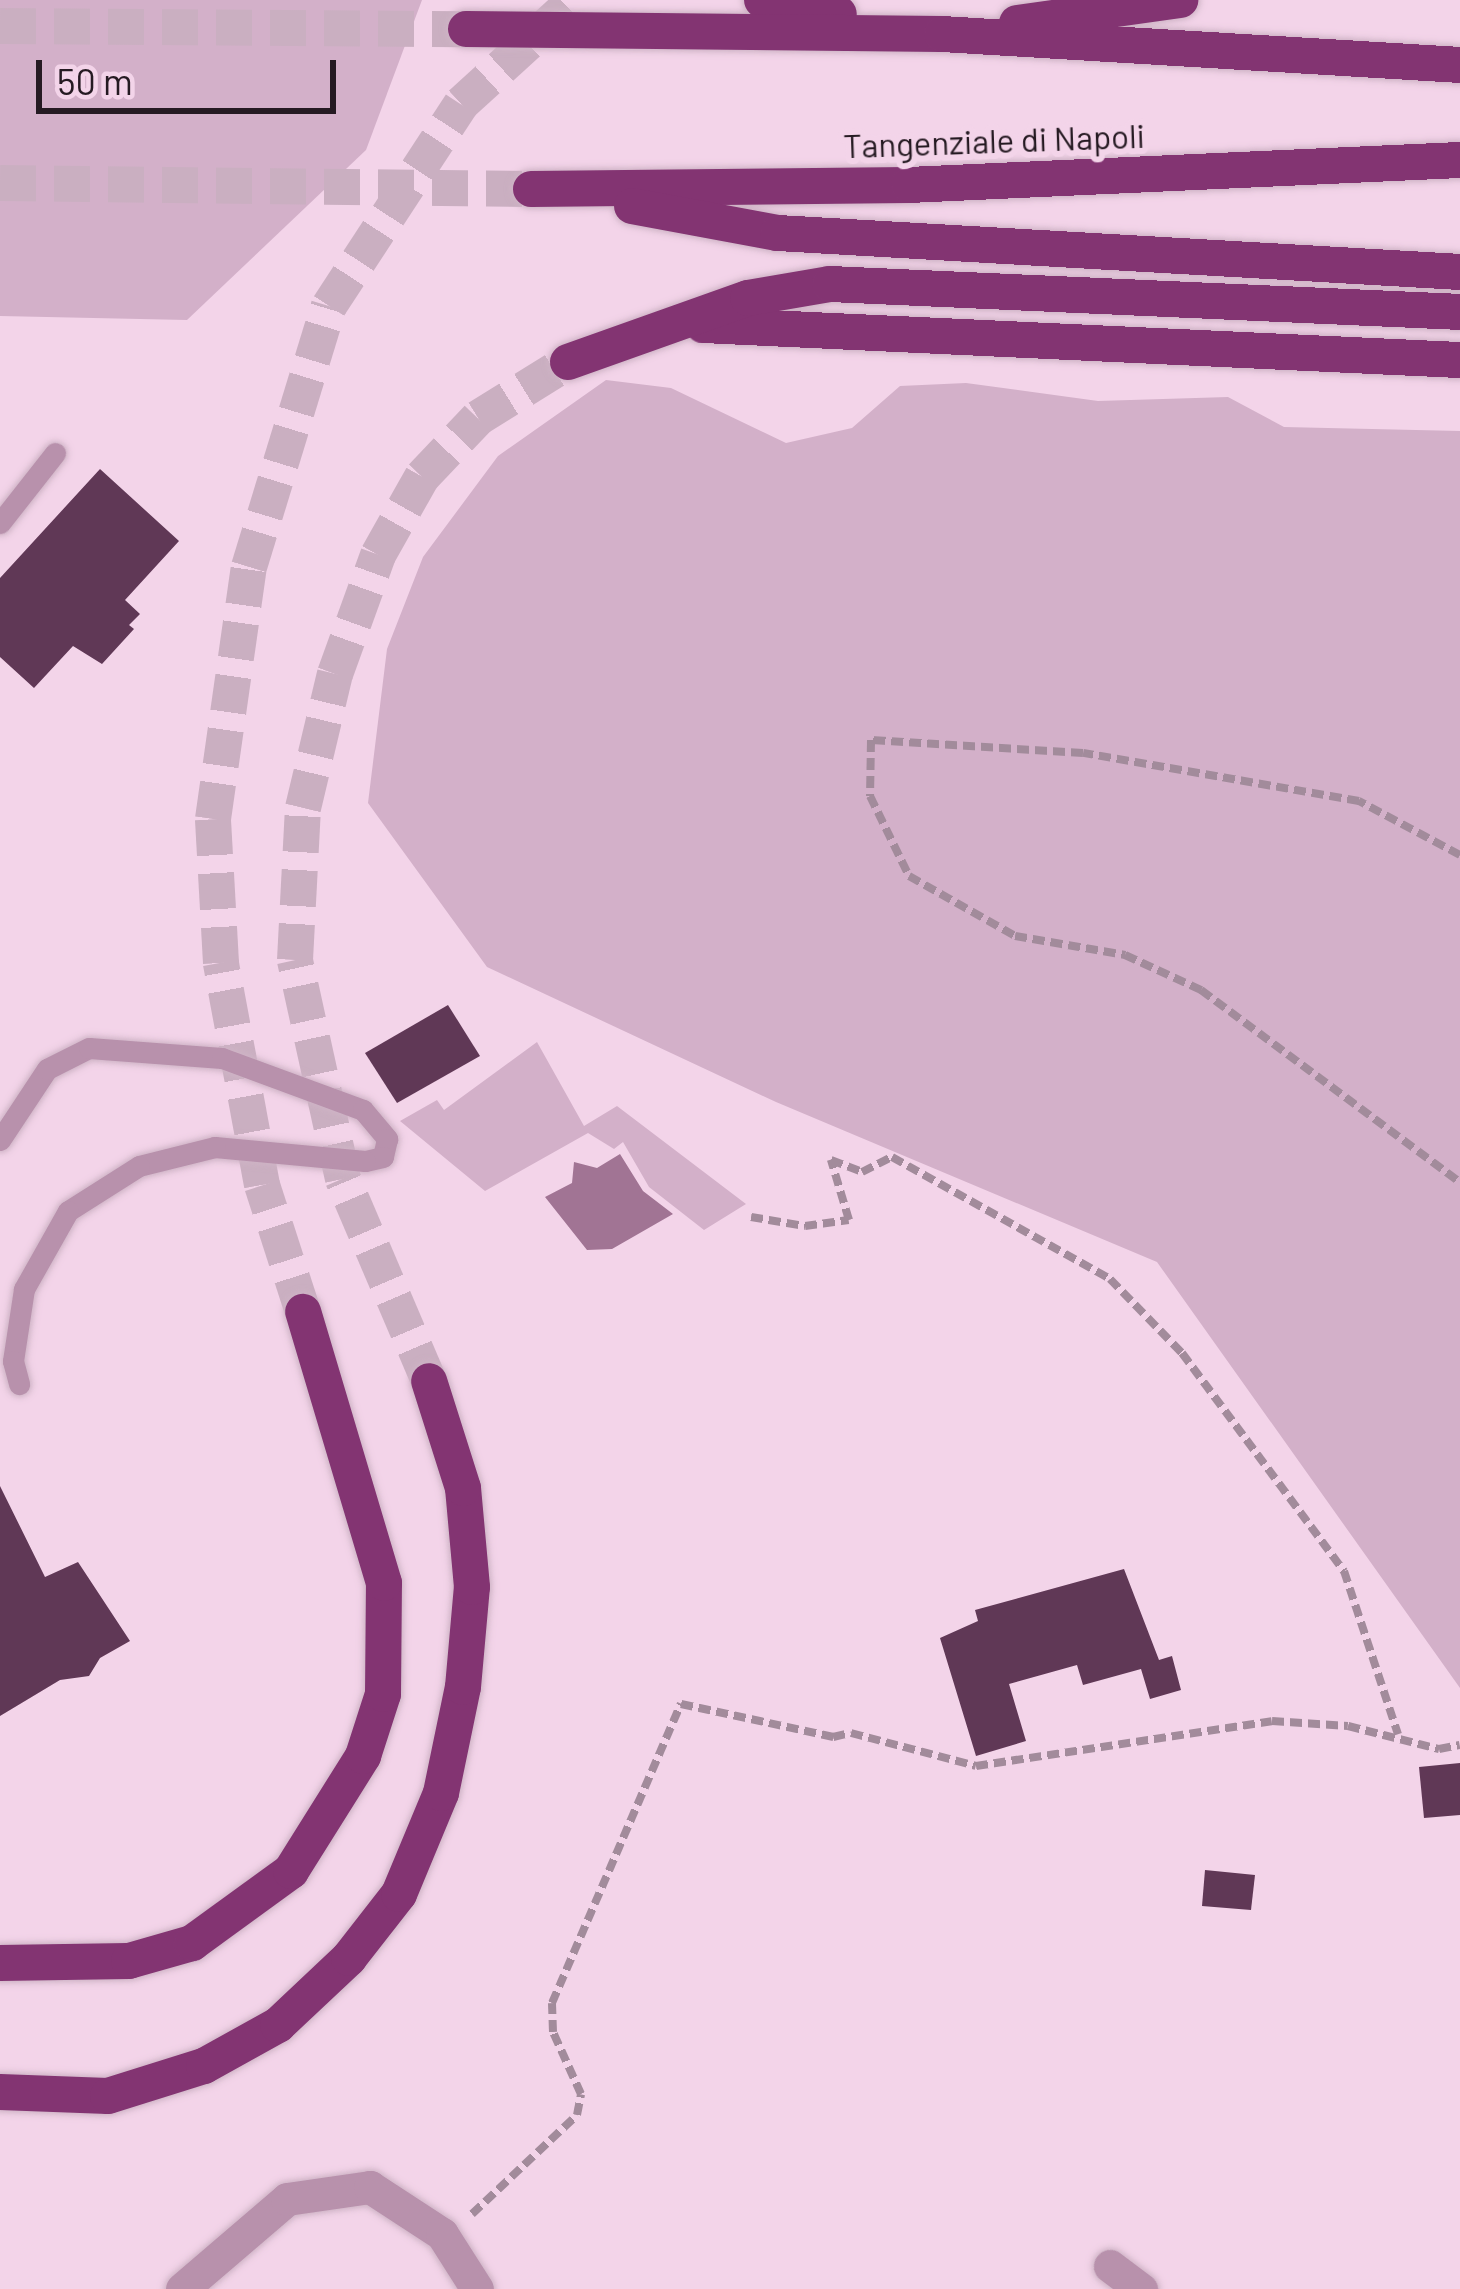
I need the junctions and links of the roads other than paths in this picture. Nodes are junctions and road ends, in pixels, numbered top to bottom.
1 (762, 0) edge
2 (1180, 0) edge
3 (466, 29) tunnel mouth
4 (942, 34) junction
5 (1460, 65) edge
6 (1460, 160) edge
7 (1460, 272) edge
8 (1460, 312) edge
9 (613, 344) junction
10 (1460, 360) edge
11 (568, 362) tunnel mouth
12 (55, 453) dead end
13 (0, 523) edge
14 (0, 1140) edge
15 (304, 1312) tunnel mouth
16 (429, 1382) tunnel mouth
17 (19, 1384) dead end
18 (0, 1963) edge
19 (0, 2092) edge
20 (1110, 2266) dead end
21 (182, 2289) edge
22 (477, 2289) edge
23 (1141, 2289) edge

1 - 4 highway
2 - 4 highway
3 - 4 highway
4 - 5 highway
6 - 7 highway, Tangenziale di Napoli
8 - 9 highway
9 - 10 highway
9 - 11 highway
12 - 13 lane
14 - 17 lane
15 - 18 highway
16 - 19 highway
20 - 23 street
21 - 22 street

